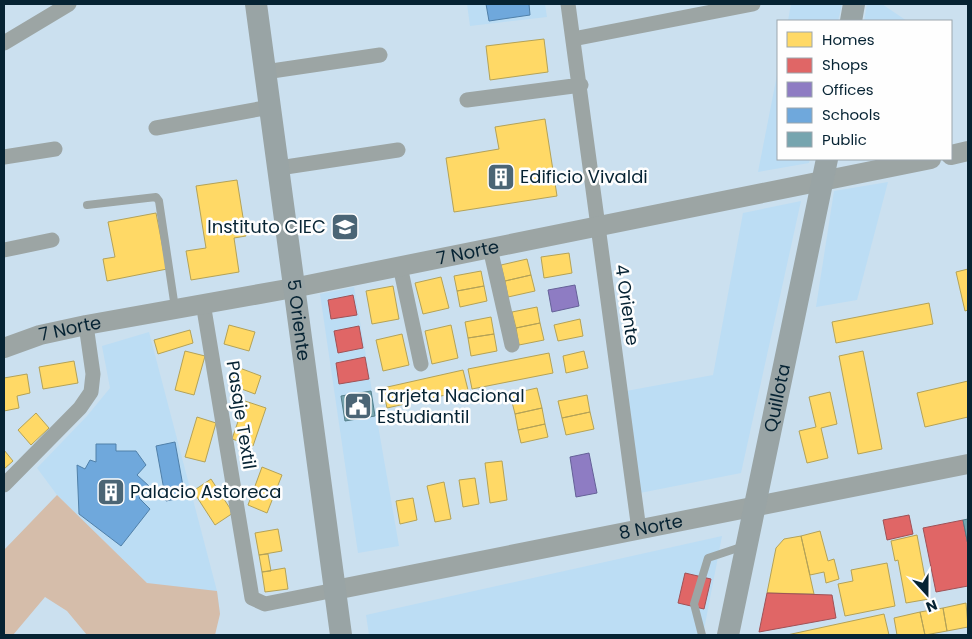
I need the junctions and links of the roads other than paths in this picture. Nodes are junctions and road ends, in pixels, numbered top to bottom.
1 (69, 4) edge
2 (256, 4) edge
3 (568, 4) edge
4 (753, 4) edge
5 (854, 4) edge
6 (851, 20) edge
7 (573, 39) junction
8 (4, 43) edge
9 (380, 55) dead end
10 (265, 72) junction
11 (581, 85) junction
12 (467, 100) dead end
13 (270, 107) junction
14 (156, 128) dead end
15 (55, 149) dead end
16 (398, 150) dead end
17 (968, 151) edge
18 (952, 155) edge
19 (4, 157) edge
20 (827, 160) edge
21 (926, 160) edge
22 (278, 168) junction
23 (822, 181) junction
24 (87, 205) dead end
25 (597, 226) junction
26 (52, 240) dead end
27 (490, 248) junction
28 (4, 250) edge
29 (400, 266) junction
30 (293, 288) junction
31 (202, 303) junction
32 (175, 308) junction
33 (86, 325) junction
34 (512, 346) dead end
35 (4, 348) edge
36 (421, 364) dead end
37 (968, 464) edge
38 (4, 485) edge
39 (756, 506) junction
40 (638, 530) junction
41 (747, 545) junction
42 (336, 590) junction
43 (341, 635) edge
44 (702, 635) edge
45 (728, 635) edge

1 - 8 street
2 - 10 main road, 5 Oriente
3 - 7 street, 4 Oriente
4 - 7 street
5 - 6 main road
7 - 11 street, 4 Oriente
9 - 10 street
10 - 13 main road, 5 Oriente
11 - 12 street
11 - 25 street, 4 Oriente
13 - 14 street
13 - 22 main road, 5 Oriente
15 - 19 street
16 - 22 street
17 - 18 street
20 - 23 main road, Quillota
21 - 23 street, 7 Norte
22 - 30 main road, 5 Oriente
23 - 25 street, 7 Norte
23 - 39 main road, Quillota
24 - 32 lane
25 - 27 street, 7 Norte
25 - 40 street, 4 Oriente
26 - 28 street
27 - 29 street, 7 Norte
27 - 34 street
29 - 30 street, 7 Norte
29 - 36 street
30 - 31 street, 7 Norte
30 - 42 main road, 5 Oriente
31 - 32 street, 7 Norte
31 - 42 street, Pasaje Textil
32 - 33 street, 7 Norte
33 - 35 street, 7 Norte
33 - 38 street
37 - 39 street, 8 Norte
39 - 40 street, 8 Norte
39 - 41 main road, Quillota
40 - 42 street, 8 Norte
41 - 44 lane
41 - 45 main road, Quillota
42 - 43 main road, 5 Oriente

